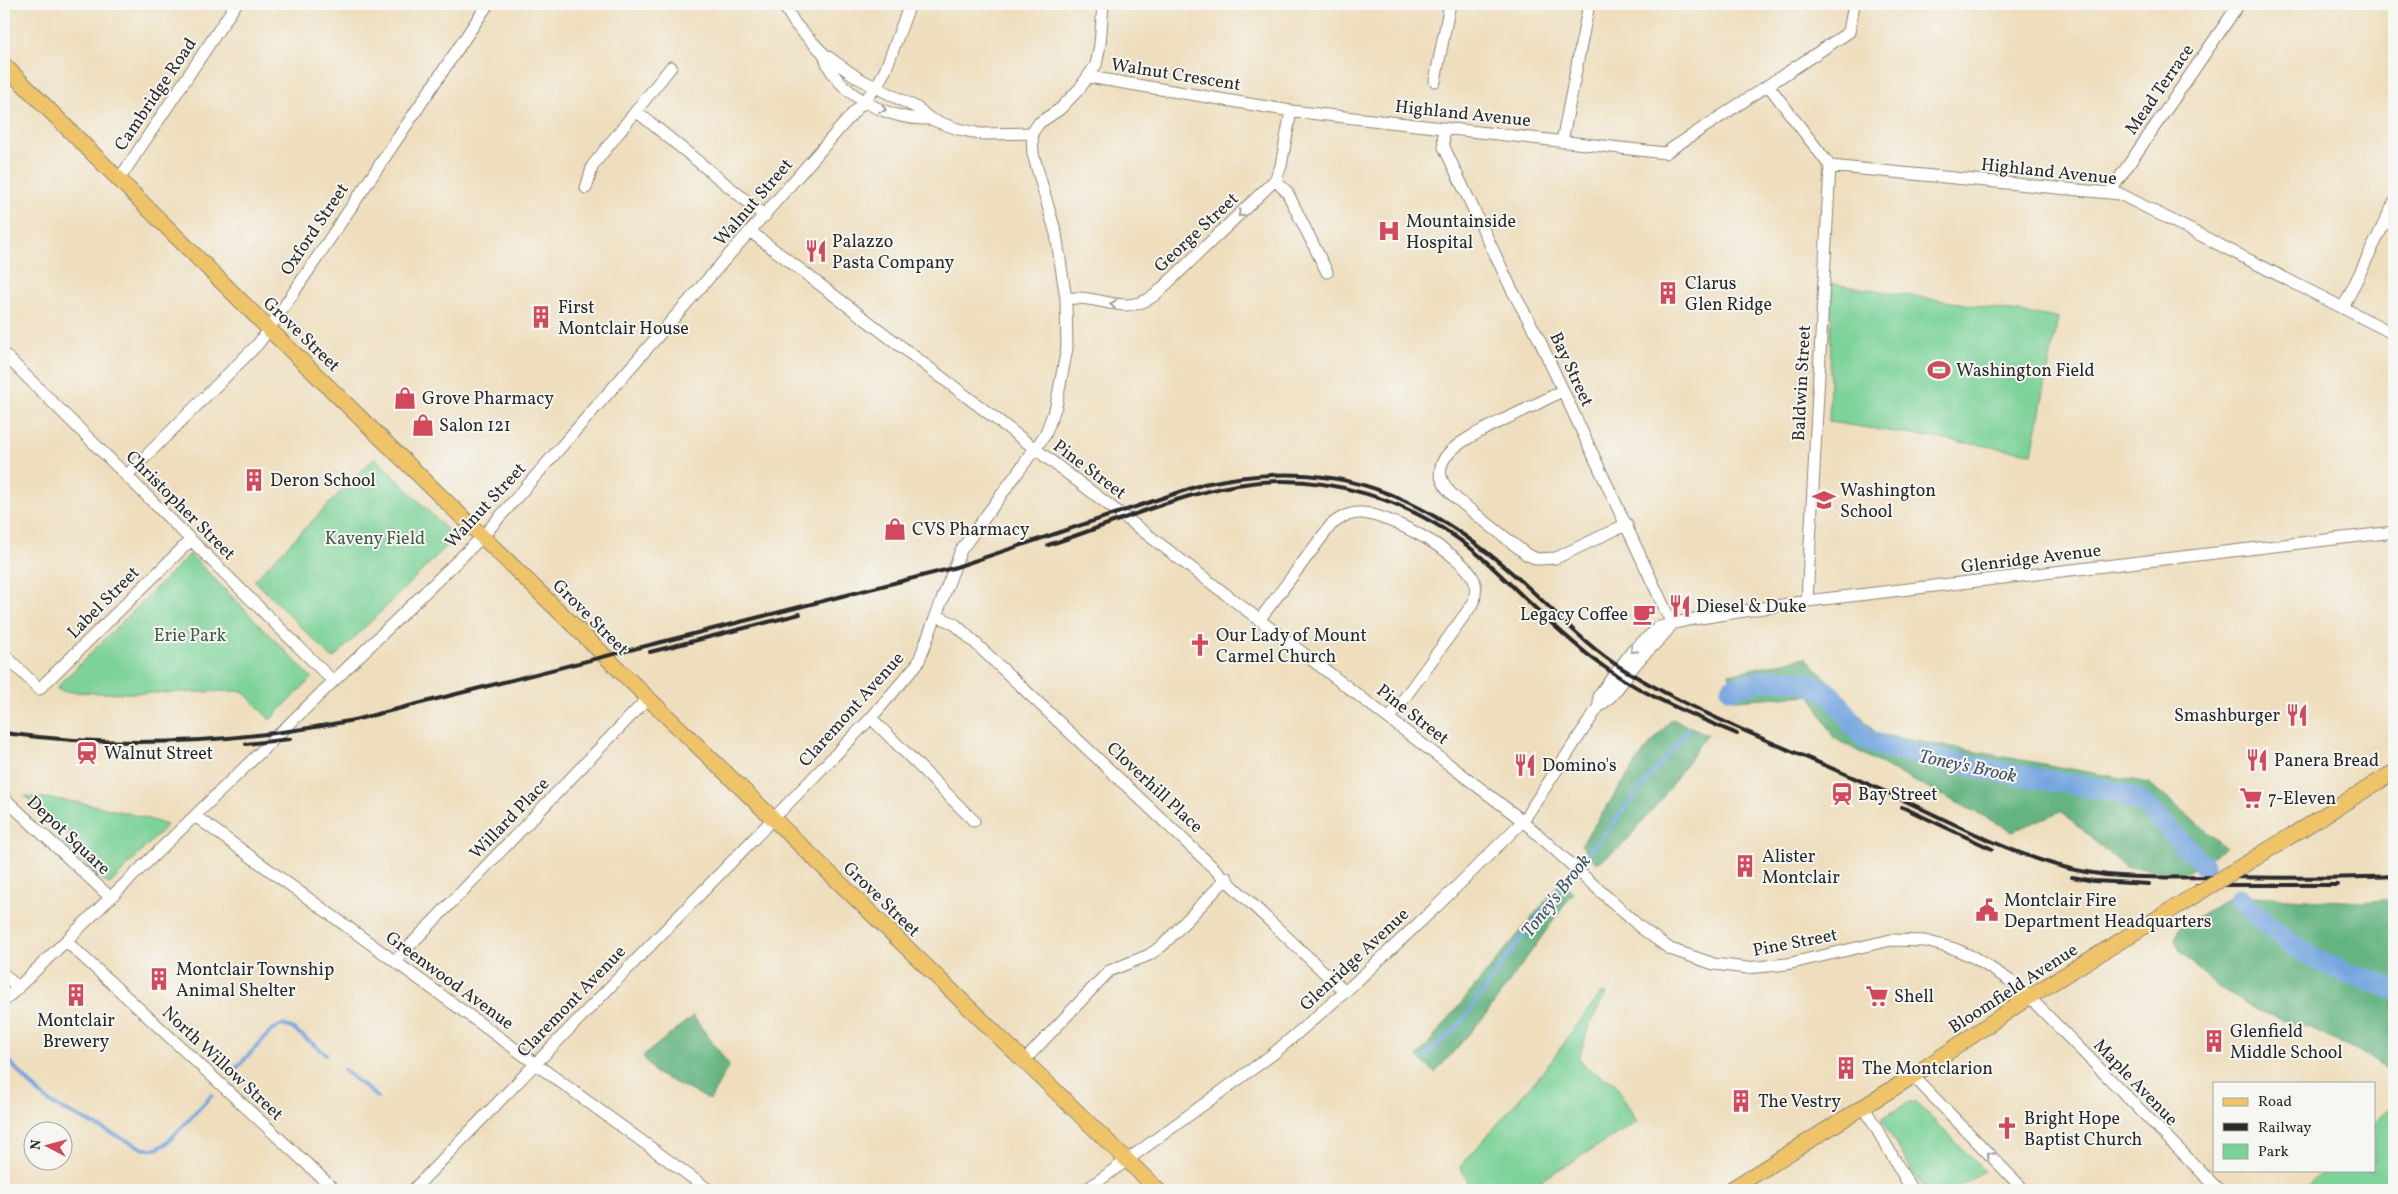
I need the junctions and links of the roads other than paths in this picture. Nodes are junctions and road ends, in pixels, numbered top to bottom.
1 (236, 4) edge
2 (488, 4) edge
3 (783, 4) edge
4 (910, 4) edge
5 (1103, 4) edge
6 (1450, 4) edge
7 (1589, 4) edge
8 (1854, 4) edge
9 (2239, 4) edge
10 (824, 54) junction
11 (4, 64) edge
12 (671, 67) dead end
13 (1089, 78) junction
14 (1435, 81) dead end
15 (1768, 85) junction
16 (876, 87) junction
17 (864, 101) junction
18 (636, 111) junction
19 (1291, 111) junction
20 (930, 119) junction
21 (1443, 129) junction
22 (1032, 133) junction
23 (1562, 142) junction
24 (1830, 166) junction
25 (120, 178) junction
26 (1275, 180) junction
27 (586, 188) dead end
28 (2109, 193) junction
29 (2394, 203) edge
30 (765, 216) junction
31 (751, 232) junction
32 (1327, 272) dead end
33 (1066, 298) junction
34 (2343, 308) junction
35 (269, 329) junction
36 (2394, 334) edge
37 (4, 354) edge
38 (1562, 391) junction
39 (1035, 449) junction
40 (126, 476) junction
41 (1627, 524) junction
42 (2394, 532) edge
43 (482, 536) junction
44 (191, 540) junction
45 (1807, 602) junction
46 (936, 615) junction
47 (1260, 619) junction
48 (1672, 624) junction
49 (4, 654) edge
50 (333, 681) junction
51 (648, 698) junction
52 (871, 718) junction
53 (1390, 718) junction
54 (2394, 772) edge
55 (4, 798) edge
56 (194, 816) junction
57 (773, 820) junction
58 (974, 821) dead end
59 (1523, 821) junction
60 (1227, 878) junction
61 (110, 898) junction
62 (66, 941) junction
63 (395, 961) junction
64 (4, 974) edge
65 (18, 988) junction
66 (1345, 992) junction
67 (2029, 997) junction
68 (4, 1001) edge
69 (1024, 1062) junction
70 (534, 1064) junction
71 (1913, 1076) junction
72 (1864, 1107) junction
73 (1126, 1162) junction
74 (1733, 1189) edge
75 (335, 1190) edge
76 (413, 1190) edge
77 (709, 1190) edge
78 (1086, 1190) edge
79 (1158, 1190) edge
80 (1912, 1190) edge
81 (2024, 1190) edge
82 (2219, 1190) edge

1 - 25 street, Cambridge Road
2 - 35 street, Oxford Street
3 - 10 street
4 - 16 street, Walnut Street
5 - 13 street
6 - 14 street
7 - 23 street
8 - 15 street
9 - 28 street, Mead Terrace
10 - 16 street
10 - 17 street
11 - 25 main road, Grove Street
12 - 18 street
13 - 19 street, Walnut Crescent
13 - 22 street, Walnut Crescent
15 - 23 street, Highland Avenue
15 - 24 street
16 - 17 street, Walnut Street
16 - 20 street
17 -> 20 street
17 - 30 street, Walnut Street
18 - 27 street
18 - 30 street
19 - 21 street, Highland Avenue
19 - 26 street, George Street
20 - 22 street
21 - 23 street, Highland Avenue
21 - 38 street, Bay Street
22 - 33 street, Claremont Avenue
24 - 28 street, Highland Avenue
24 - 45 street, Baldwin Street
25 - 35 main road, Grove Street
26 - 32 street
26 -> 33 street, George Street
28 - 34 street, Highland Avenue
29 - 34 street
30 - 31 street, Walnut Street
31 - 39 street, Pine Street
31 - 43 street, Walnut Street
33 - 39 street, Claremont Avenue
34 - 36 street, Highland Avenue
35 - 40 street, Oxford Street
35 - 43 main road, Grove Street
37 - 40 street, Christopher Street
38 - 41 street, Bay Street
38 - 41 street
39 - 46 street, Claremont Avenue
39 - 47 street, Pine Street
40 - 44 street, Christopher Street
41 - 48 street, Bay Street
42 - 45 street, Glenridge Avenue
43 - 50 street, Walnut Street
43 - 51 main road, Grove Street
44 - 49 street, Label Street
44 - 50 street, Christopher Street
45 - 48 street, Glenridge Avenue
46 - 52 street, Claremont Avenue
46 - 60 street, Cloverhill Place
47 - 53 street, Pine Street
47 - 53 street
48 - 59 street, Glenridge Avenue
50 - 56 street, Walnut Street
51 - 57 main road, Grove Street
51 - 63 street, Willard Place
52 - 57 street, Claremont Avenue
52 - 58 street
53 - 59 street, Pine Street
54 - 67 main road, Bloomfield Avenue, bridge
55 - 61 street, Depot Square
56 - 61 street, Walnut Street
56 - 63 street, Greenwood Avenue
57 - 69 main road, Grove Street
57 - 70 street, Claremont Avenue
59 - 66 street, Glenridge Avenue
59 - 67 street, Pine Street
60 - 66 street, Cloverhill Place
60 - 69 street
61 - 62 street, Walnut Street
62 - 65 street, Walnut Street
62 - 75 street, North Willow Street
63 - 70 street, Greenwood Avenue
64 - 65 street
65 - 68 street, Walnut Street
66 - 73 street, Glenridge Avenue
67 - 71 main road, Bloomfield Avenue
67 - 82 street, Maple Avenue
69 - 73 main road, Grove Street
70 - 76 street, Claremont Avenue
70 - 77 street, Greenwood Avenue
71 - 72 main road, Bloomfield Avenue
81 -> 71 street
72 - 74 main road, Bloomfield Avenue
72 - 80 street
73 - 78 street, Glenridge Avenue
73 - 79 main road, Grove Street

